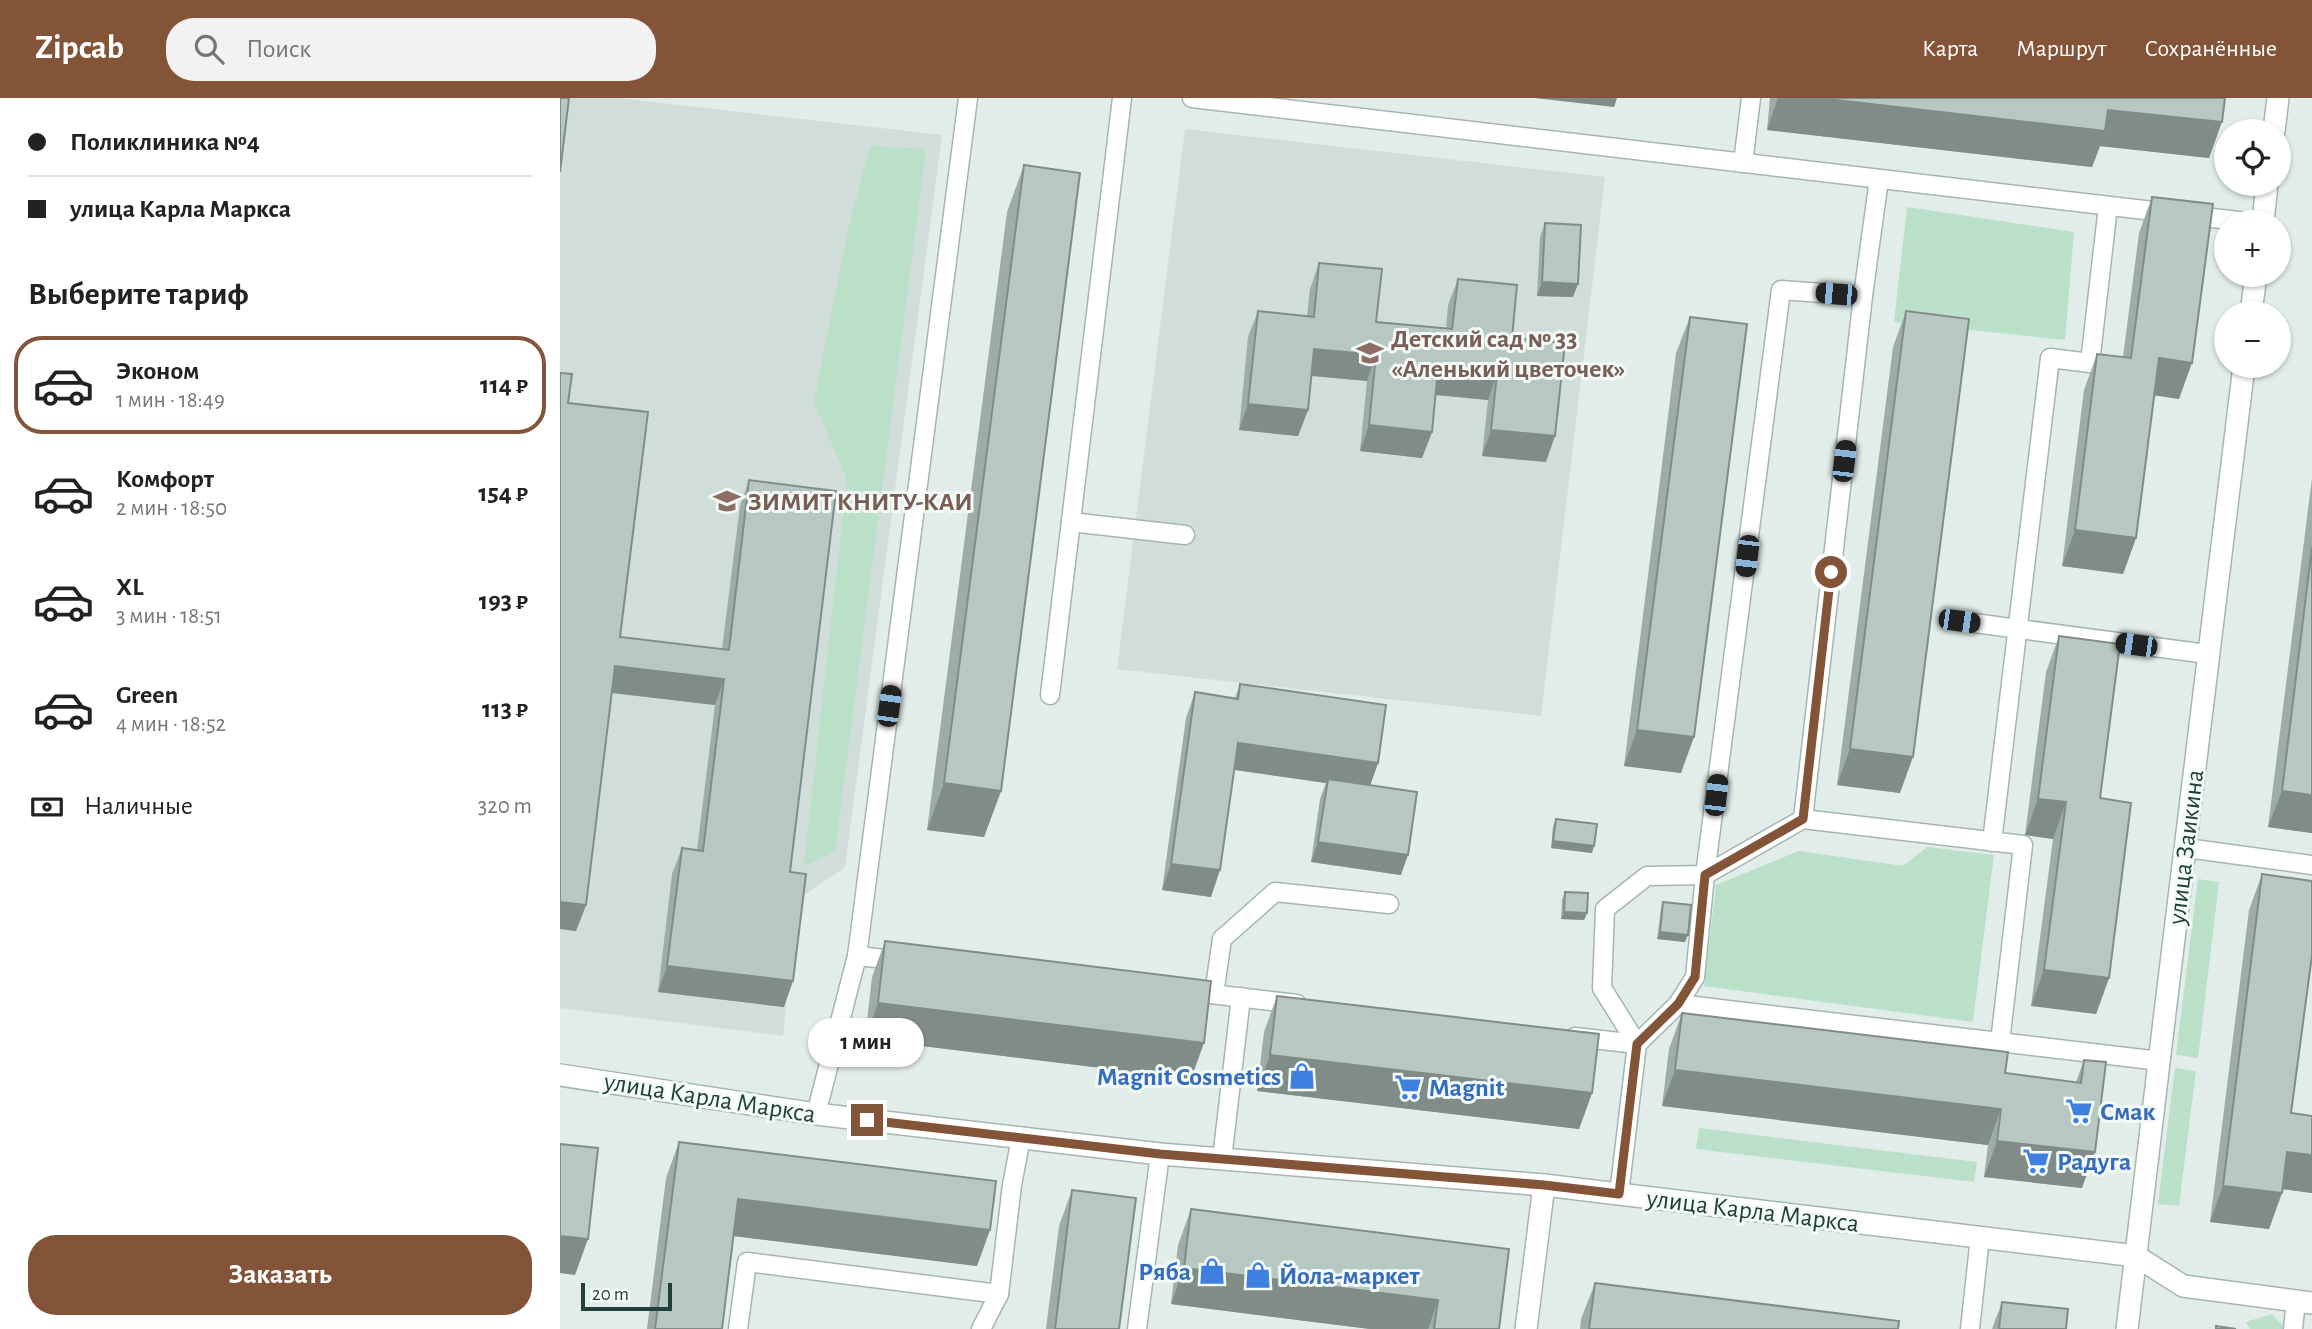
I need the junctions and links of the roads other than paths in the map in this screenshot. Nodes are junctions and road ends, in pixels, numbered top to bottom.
1 (968, 98) edge
2 (1122, 98) edge
3 (1192, 98) edge
4 (1751, 98) edge
5 (2278, 98) edge
6 (2275, 119) edge
7 (1743, 163) junction
8 (1879, 179) junction
9 (2108, 206) junction
10 (2214, 218) edge
11 (1863, 296) junction
12 (2242, 378) edge
13 (1071, 522) junction
14 (1185, 535) dead end
15 (1959, 621) dead end
16 (2018, 629) junction
17 (2207, 654) junction
18 (1050, 695) dead end
19 (1803, 819) junction
20 (1992, 842) junction
21 (2186, 848) junction
22 (2312, 865) edge
23 (1705, 875) junction
24 (1390, 904) dead end
25 (857, 956) junction
26 (925, 963) edge
27 (1173, 990) edge
28 (1214, 994) junction
29 (1241, 997) junction
30 (1678, 1004) junction
31 (1309, 1005) edge
32 (1555, 1034) edge
33 (2000, 1042) junction
34 (1637, 1044) junction
35 (2160, 1061) junction
36 (560, 1075) edge
37 (816, 1114) junction
38 (1021, 1138) junction
39 (1160, 1154) junction
40 (1222, 1160) junction
41 (1544, 1185) junction
42 (1619, 1194) junction
43 (1980, 1237) junction
44 (2136, 1256) junction
45 (999, 1294) junction
46 (2304, 1302) edge
47 (738, 1329) edge
48 (981, 1329) edge
49 (1137, 1329) edge
50 (1526, 1329) edge
51 (1970, 1329) edge
52 (2127, 1329) edge
53 (2293, 1329) edge

1 - 25 lane
2 - 13 lane
3 - 7 lane
4 - 7 lane
5 - 6 street
7 - 8 lane
8 - 9 lane
8 - 11 lane
9 - 10 lane
9 - 16 lane
11 - 19 lane
11 - 23 lane
12 - 17 street, улица Заикина
13 - 14 lane
13 - 18 lane
15 - 16 lane
16 - 17 lane
16 - 20 lane
17 - 21 street, улица Заикина
19 - 20 lane
19 - 23 lane
20 - 33 lane
21 - 22 lane
21 - 35 street, улица Заикина
23 - 30 lane
23 - 34 lane
24 - 28 lane
25 - 26 lane
25 - 37 lane
27 - 28 lane
28 - 29 lane
29 - 31 lane
29 - 40 lane
30 - 33 lane
30 - 34 lane
32 - 34 lane
33 - 35 lane
34 - 42 lane
35 - 44 street, улица Заикина
36 - 37 street, улица Карла Маркса
37 - 38 street, улица Карла Маркса
38 - 39 street, улица Карла Маркса
38 - 45 lane
39 - 40 street, улица Карла Маркса
39 - 49 lane
40 - 41 street, улица Карла Маркса
41 - 42 street, улица Карла Маркса
41 - 50 street
42 - 43 street, улица Карла Маркса
43 - 44 street, улица Карла Маркса
43 - 51 lane
44 - 46 street, улица Карла Маркса
44 - 52 street, улица Заикина
45 - 47 lane
45 - 48 lane
46 - 53 lane

